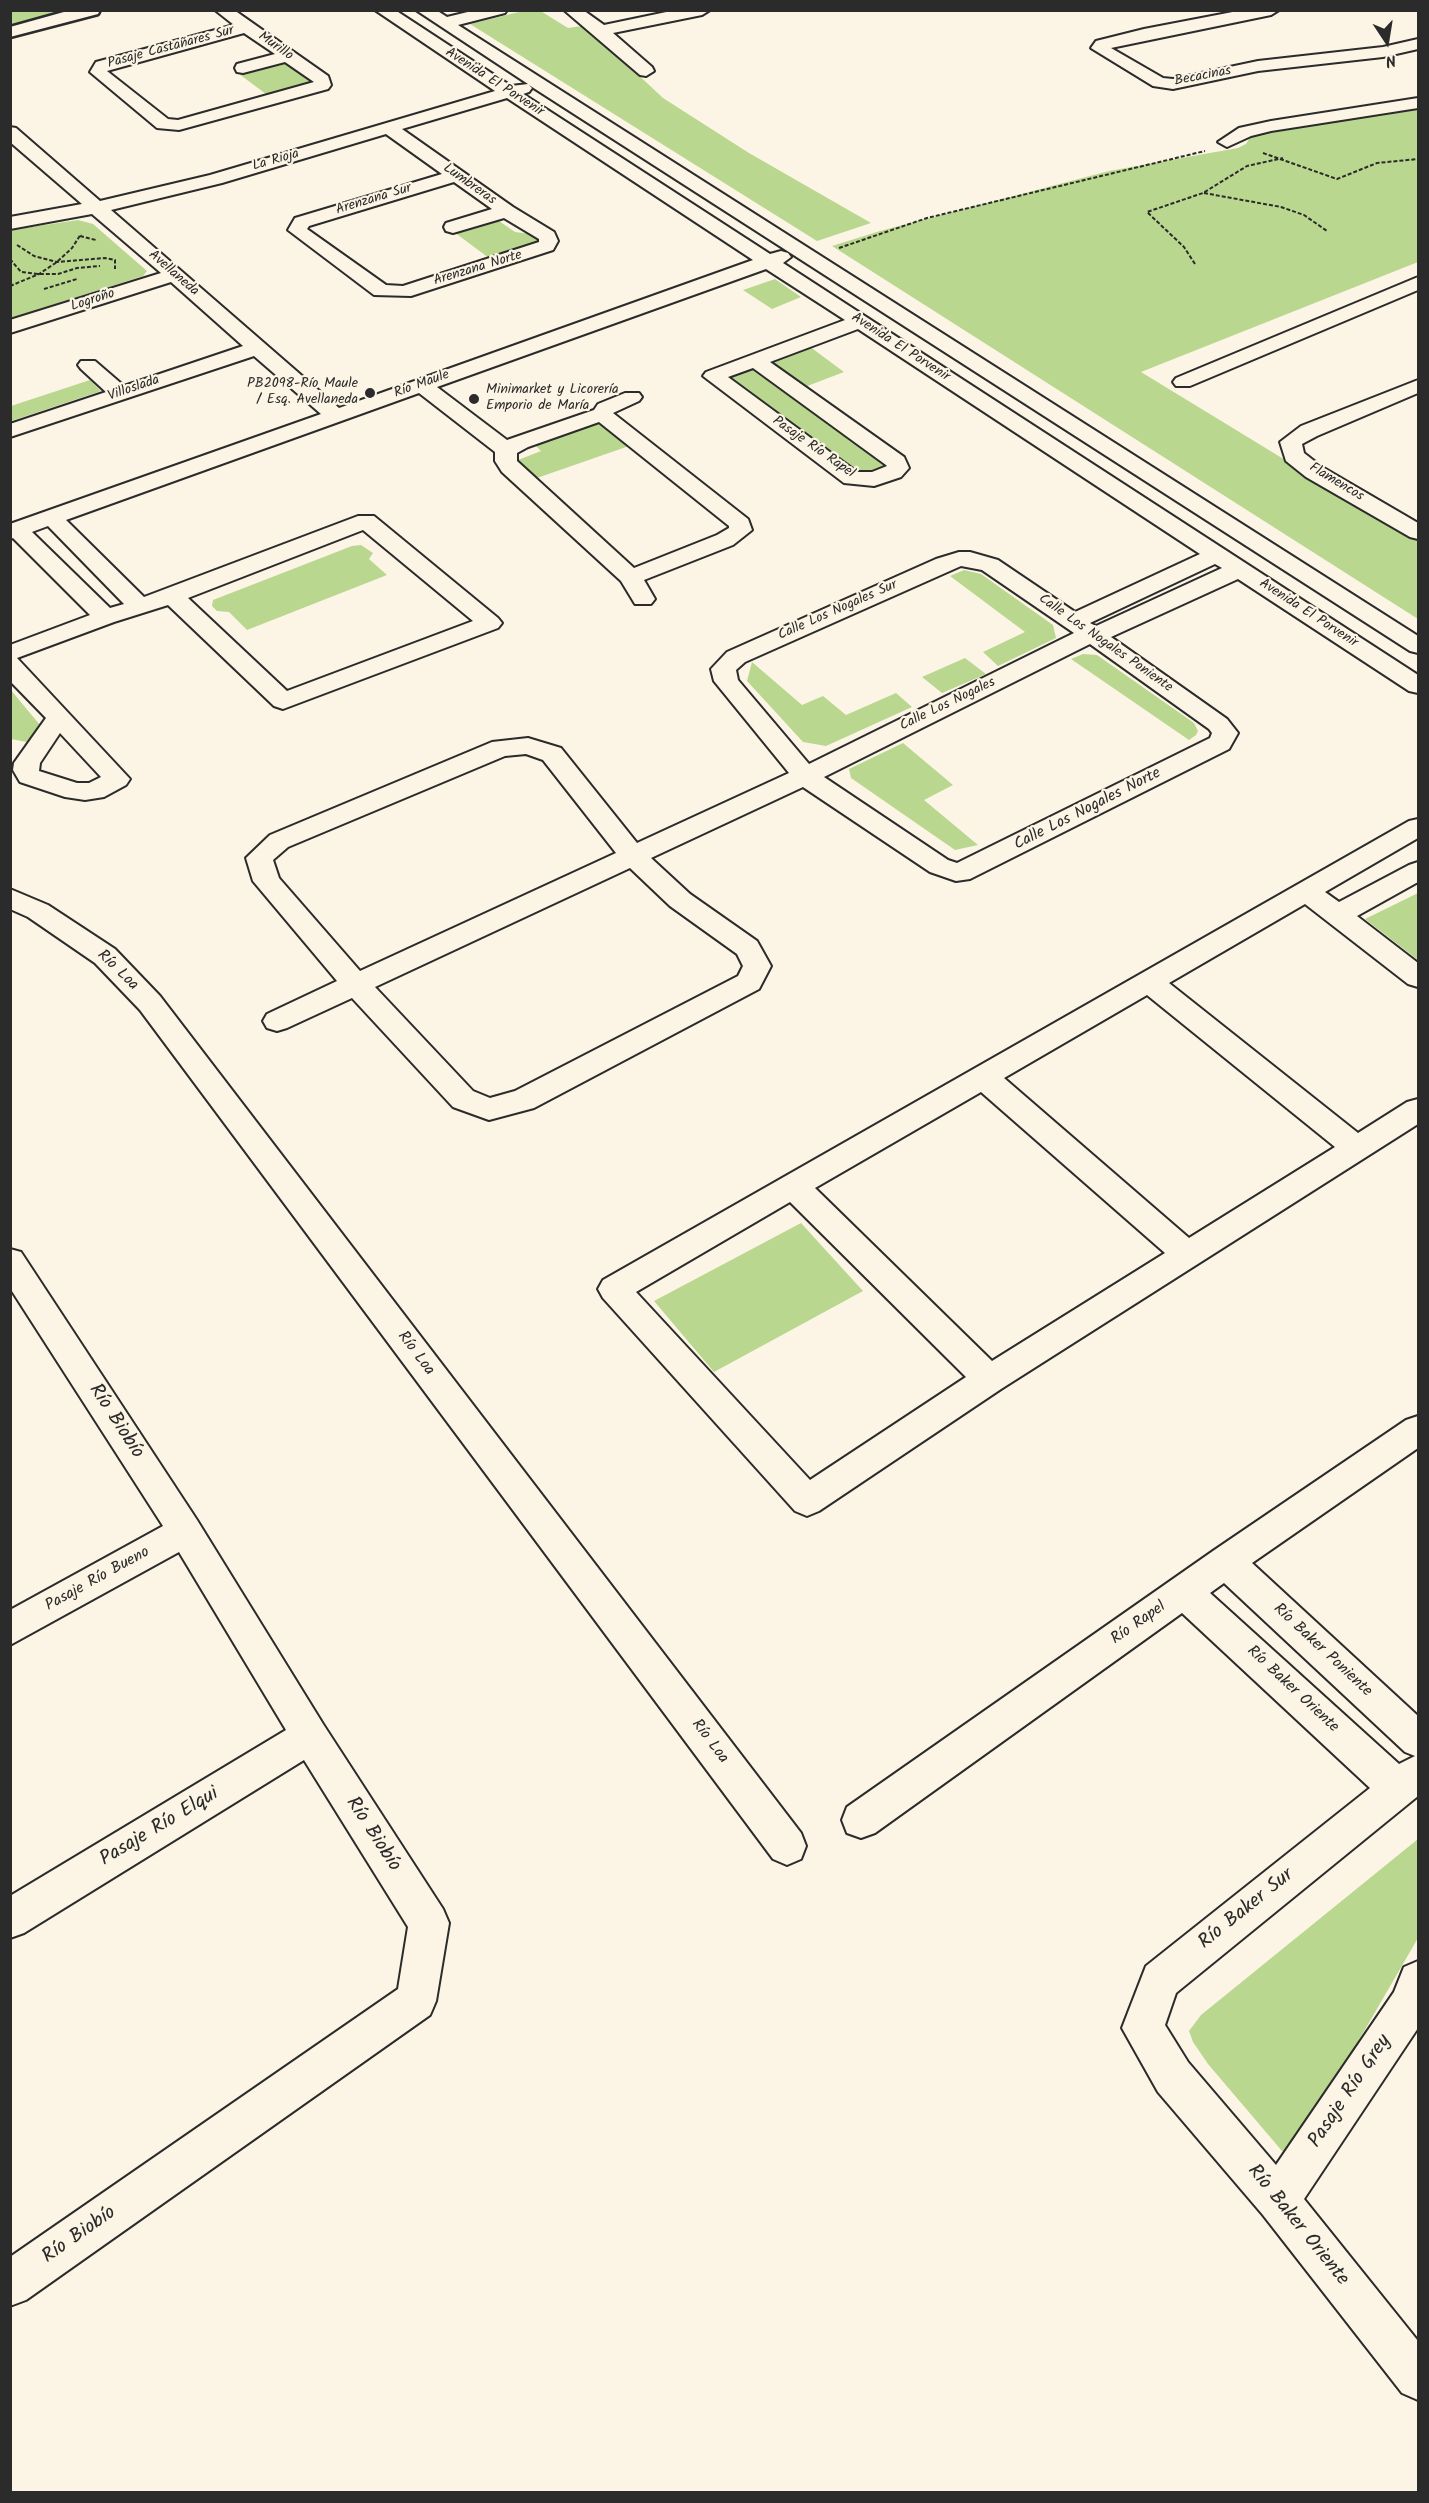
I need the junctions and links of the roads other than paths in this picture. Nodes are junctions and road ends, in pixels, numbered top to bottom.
1 (92, 10) edge
2 (223, 10) edge
3 (382, 10) edge
4 (499, 10) edge
5 (572, 10) edge
6 (702, 10) edge
7 (1271, 10) edge
8 (437, 15) edge
9 (247, 27) junction
10 (601, 31) junction
11 (10, 32) edge
12 (1419, 44) edge
13 (288, 56) junction
14 (243, 68) dead end
15 (646, 71) dead end
16 (538, 84) junction
17 (509, 92) junction
18 (1419, 103) edge
19 (179, 125) joint
20 (389, 128) junction
21 (10, 132) edge
22 (1222, 147) road end
23 (455, 176) junction
24 (97, 207) junction
25 (506, 211) junction
26 (10, 223) edge
27 (453, 227) dead end
28 (549, 241) joint
29 (799, 250) junction
30 (767, 262) junction
31 (175, 275) junction
32 (1419, 283) edge
33 (404, 292) joint
34 (860, 322) junction
35 (10, 327) edge
36 (257, 348) junction
37 (756, 361) junction
38 (88, 365) dead end
39 (1183, 382) dead end
40 (421, 385) junction
41 (1419, 386) edge
42 (121, 394) junction
43 (632, 397) dead end
44 (602, 414) junction
45 (336, 416) junction
46 (10, 431) edge
47 (506, 450) junction
48 (52, 518) junction
49 (14, 531) edge
50 (1419, 532) edge
51 (1217, 554) junction
52 (970, 559) joint
53 (1240, 569) junction
54 (631, 577) junction
55 (172, 596) junction
56 (643, 600) dead end
57 (140, 606) junction
58 (106, 617) junction
59 (1086, 631) junction
60 (1419, 646) edge
61 (10, 653) edge
62 (10, 664) edge
63 (1419, 686) edge
64 (59, 717) dead end
65 (1220, 743) joint
66 (804, 776) junction
67 (1419, 827) edge
68 (1387, 845) junction
69 (633, 856) junction
70 (1419, 870) edge
71 (1307, 891) junction
72 (10, 898) edge
73 (1337, 915) junction
74 (1419, 977) edge
75 (1149, 982) junction
76 (357, 986) junction
77 (277, 1021) dead end
78 (983, 1077) junction
79 (1419, 1110) edge
80 (1357, 1148) junction
81 (793, 1186) junction
82 (1187, 1254) junction
83 (10, 1261) edge
84 (989, 1379) junction
85 (1419, 1430) edge
86 (185, 1531) junction
87 (1226, 1562) junction
88 (1184, 1592) junction
89 (10, 1629) edge
90 (310, 1737) junction
91 (1419, 1740) edge
92 (1409, 1781) edge
93 (861, 1820) dead end
94 (788, 1846) dead end
95 (10, 1919) edge
96 (1419, 1981) edge
97 (1173, 2077) joint
98 (1278, 2200) junction
99 (10, 2284) edge
100 (1419, 2377) edge

1 - 11 street
2 - 9 street, Murillo
3 - 17 street, Avenida El Porvenir
4 - 8 street
5 - 10 street
6 - 10 street
7 - 12 street, Becacinas
8 - 16 street, Avenida El Porvenir
9 - 13 street, Murillo
9 - 19 street, Pasaje Castañares Sur
10 - 15 street
13 - 14 street
13 - 19 street, Murillo
16 - 17 street, La Rioja
16 - 29 street, Avenida El Porvenir
17 - 20 street, La Rioja
17 - 30 street, Avenida El Porvenir
18 - 22 street
20 - 23 street, Lumbreras
20 - 24 street, La Rioja
21 - 24 street, Avellaneda
23 - 25 street, Lumbreras
23 - 33 street, Arenzana Sur
24 - 26 street, La Rioja
24 - 31 street, Avellaneda
25 - 27 street
25 - 28 street, Lumbreras
28 - 33 street, Arenzana Norte
29 - 30 street, Río Maule
29 - 60 street, Avenida El Porvenir
30 - 34 street, Avenida El Porvenir
30 - 40 street, Río Maule
31 - 35 street, Logroño
31 - 36 street, Avellaneda
32 - 39 street
34 - 37 street
34 - 51 street, Avenida El Porvenir
36 - 42 street, Villoslada
36 - 45 street, Avellaneda
37 - 37 street, Pasaje Río Rapel
38 - 42 street
40 - 45 street, Río Maule
40 - 47 street
41 - 50 street, Flamencos
42 - 46 street, Villoslada
43 - 44 street
44 - 47 street
44 - 54 street
45 - 48 street, Río Maule
47 - 54 street
48 - 49 street, Río Maule
48 - 57 street
49 - 58 street
51 - 53 street, Avenida El Porvenir
51 - 59 street, Calle Los Nogales
52 - 59 street, Calle Los Nogales Poniente
52 - 66 street, Calle Los Nogales Sur
53 - 59 street, Calle Los Nogales
53 - 63 street, Avenida El Porvenir
54 - 56 street
55 - 55 street
55 - 57 street
57 - 58 street
58 - 61 street
59 - 65 street, Calle Los Nogales Poniente
59 - 66 street, Calle Los Nogales
62 - 64 street
65 - 66 street, Calle Los Nogales Norte
66 - 69 street, Calle Los Nogales
67 - 68 street
68 - 70 street
68 - 71 street
69 - 76 street, Calle Los Nogales
69 - 76 street
69 - 76 street
70 - 73 street
71 - 73 street
71 - 75 street
72 - 94 street, Río Loa
73 - 74 street
75 - 78 street
75 - 80 street
76 - 77 street, Calle Los Nogales
78 - 81 street
78 - 82 street
79 - 80 street
80 - 82 street
81 - 84 street
81 - 84 street
82 - 84 street
83 - 86 street, Río Biobío
85 - 87 street, Río Rapel
86 - 89 street, Pasaje Río Bueno
86 - 90 street, Río Biobío
87 - 88 street, Río Rapel
87 - 91 street, Río Baker Poniente
88 - 92 street, Río Baker Oriente
88 - 93 street, Río Rapel
90 - 95 street, Pasaje Río Elqui
90 - 99 street, Río Biobío
92 - 97 street, Río Baker Sur
96 - 98 street, Pasaje Río Grey
97 - 98 street, Río Baker Oriente
98 - 100 street, Río Baker Oriente

